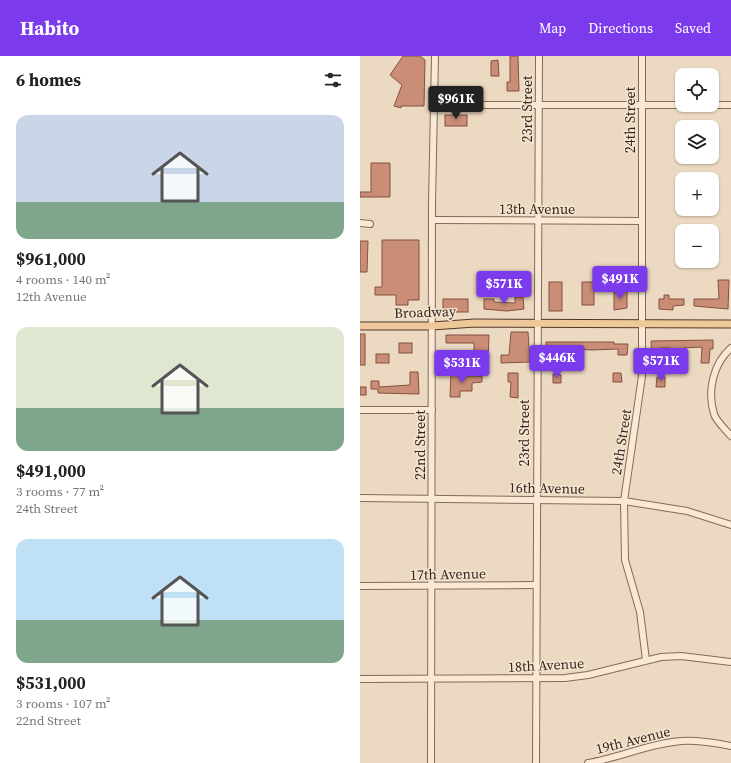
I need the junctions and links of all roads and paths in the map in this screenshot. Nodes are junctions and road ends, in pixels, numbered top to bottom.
1 (435, 56) edge
2 (539, 56) edge
3 (642, 56) edge
4 (435, 105) junction
5 (539, 105) junction
6 (642, 105) junction
7 (731, 105) edge
8 (433, 220) junction
9 (538, 221) junction
10 (642, 221) junction
11 (360, 223) edge
12 (370, 224) dead end
13 (643, 323) junction
14 (537, 324) junction
15 (731, 324) edge
16 (360, 326) edge
17 (432, 326) junction
18 (731, 348) edge
19 (360, 410) edge
20 (432, 410) junction
21 (731, 436) edge
22 (360, 498) edge
23 (432, 498) junction
24 (536, 500) junction
25 (624, 501) junction
26 (731, 525) edge
27 (536, 585) junction
28 (360, 586) edge
29 (432, 586) junction
30 (646, 660) junction
31 (731, 662) edge
32 (360, 679) edge
33 (432, 679) junction
34 (536, 679) junction
35 (731, 746) edge
36 (604, 762) edge
37 (431, 763) edge
38 (536, 763) edge
39 (588, 763) edge

1 - 4 street, 22nd Street
2 - 5 street, 23rd Street
3 - 6 street, 24th Street
4 - 5 street
4 - 8 street, 22nd Street
5 - 6 street
5 - 9 street, 23rd Street
6 - 7 street
6 - 10 street, 24th Street
8 - 9 street, 13th Avenue
8 - 17 street, 22nd Street
9 - 10 street, 13th Avenue
9 - 14 street, 23rd Street
10 - 13 street, 24th Street
11 - 12 street
13 - 14 main road, Broadway
13 - 15 main road, Broadway
13 - 25 street, 24th Street
14 - 17 main road, Broadway
14 - 24 street, 23rd Street
16 - 17 main road, Broadway
17 - 20 street, 22nd Street
18 - 21 street
19 - 20 street
20 - 23 street, 22nd Street
22 - 23 street, 16th Avenue
23 - 24 street, 16th Avenue
23 - 29 street, 22nd Street
24 - 25 street, 16th Avenue
24 - 27 street, 23rd Street
25 - 26 street, 16th Avenue
25 - 30 street, 24th Street
27 - 29 street, 17th Avenue
27 - 34 street, 23rd Street
28 - 29 street, 17th Avenue
29 - 33 street, 22nd Street
30 - 31 street, 18th Avenue
30 - 34 street, 18th Avenue
32 - 33 street, 18th Avenue
33 - 34 street, 18th Avenue
33 - 37 street, 22nd Street
34 - 38 street, 23rd Street
35 - 36 street, 19th Avenue
36 - 39 street, 19th Avenue

